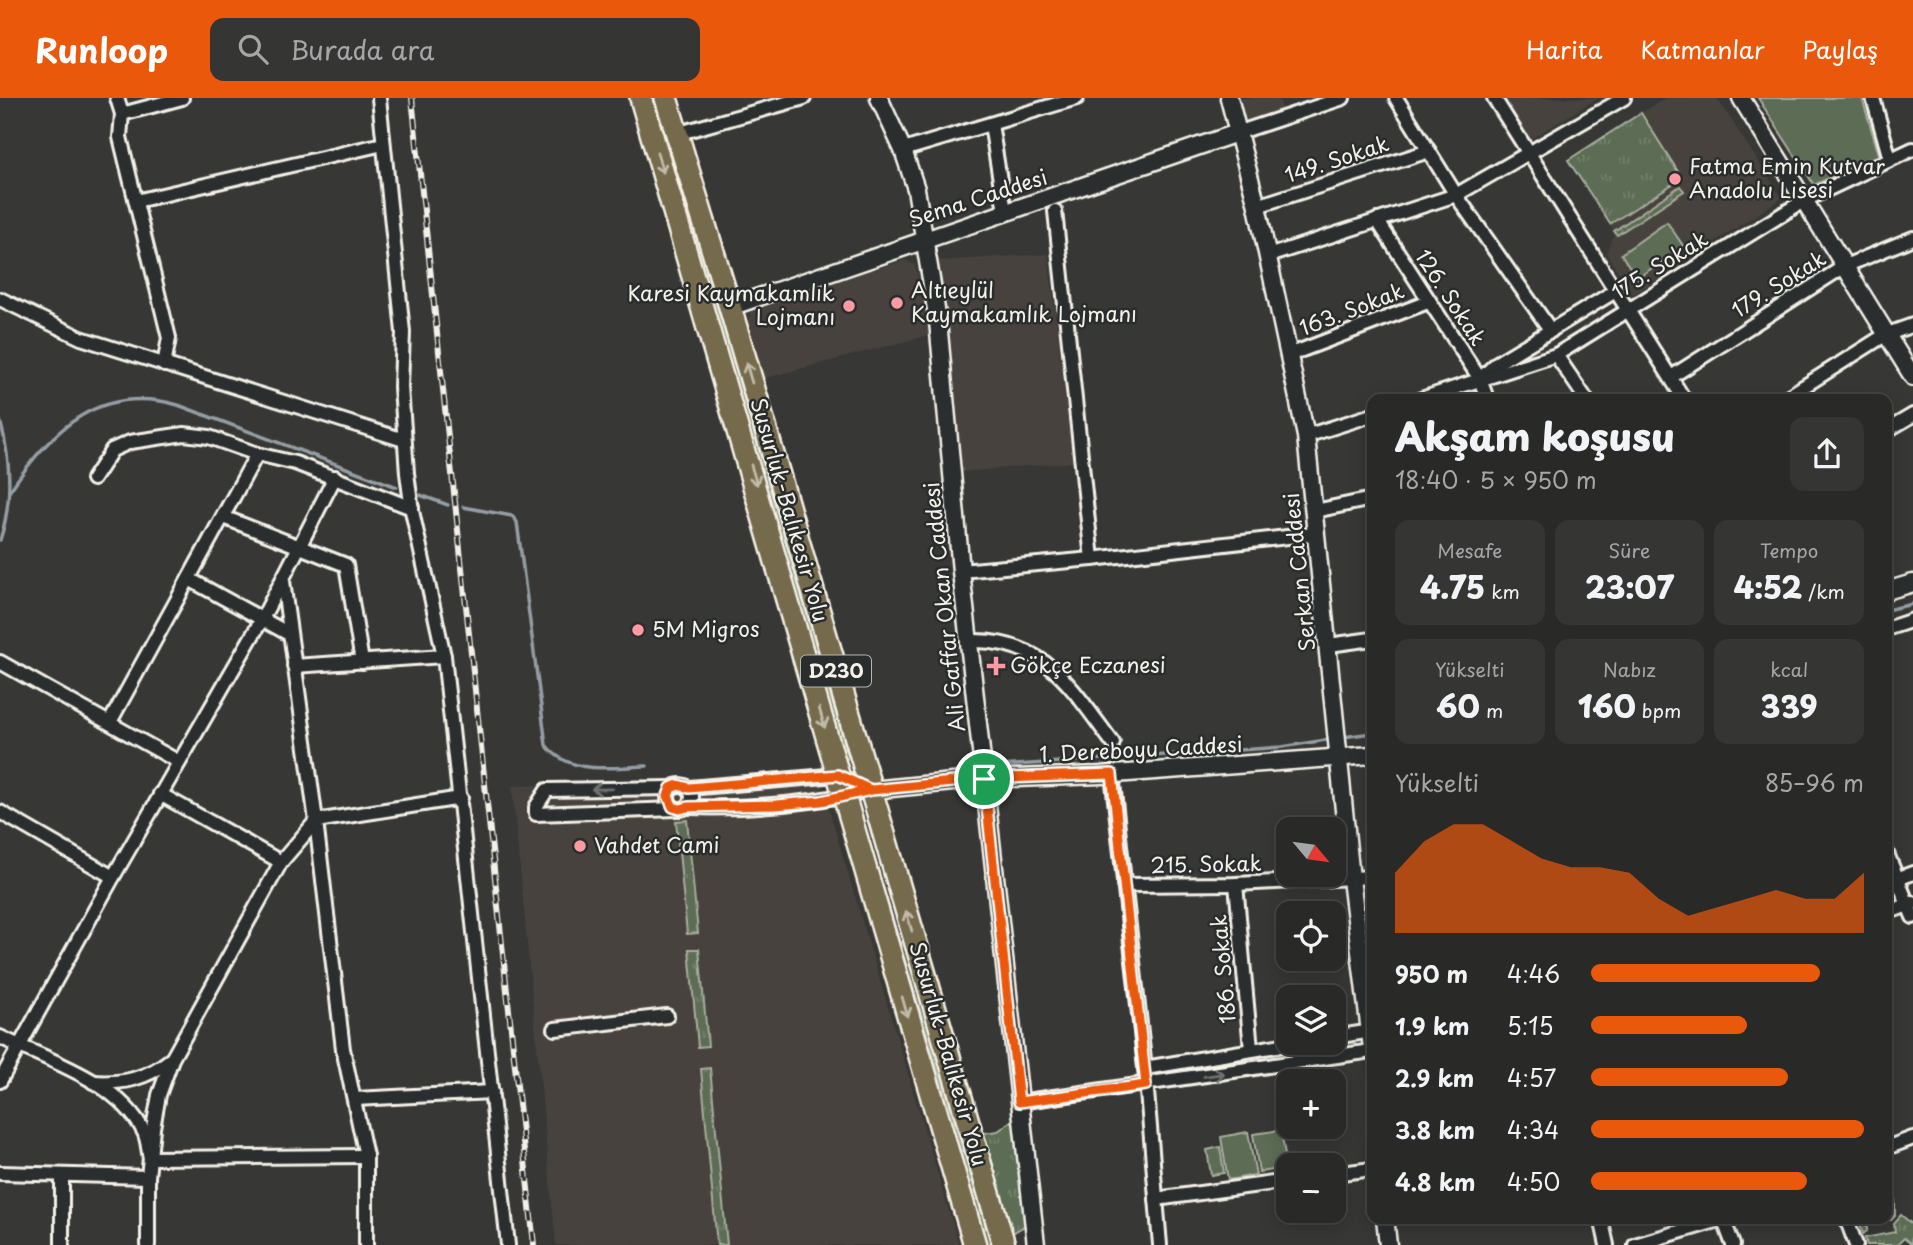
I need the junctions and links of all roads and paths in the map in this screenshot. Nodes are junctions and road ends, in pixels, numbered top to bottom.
1 (117, 98) edge
2 (182, 98) edge
3 (379, 98) edge
4 (640, 98) edge
5 (666, 98) edge
6 (804, 98) edge
7 (879, 98) edge
8 (1077, 98) edge
9 (1229, 98) edge
10 (1343, 98) edge
11 (1396, 98) edge
12 (1494, 98) edge
13 (1624, 98) edge
14 (1741, 98) edge
15 (1872, 98) edge
16 (122, 114) junction
17 (990, 124) junction
18 (1240, 132) junction
19 (676, 134) junction
20 (383, 144) junction
21 (1913, 149) edge
22 (903, 150) junction
23 (1430, 152) junction
24 (1531, 155) junction
25 (1890, 159) junction
26 (1456, 195) junction
27 (1805, 200) junction
28 (136, 201) junction
29 (1256, 206) junction
30 (1055, 211) dead end
31 (1005, 212) junction
32 (1377, 220) junction
33 (925, 238) junction
34 (1913, 238) edge
35 (1268, 256) junction
36 (1845, 266) junction
37 (1617, 290) junction
38 (0, 299) edge
39 (1427, 302) junction
40 (730, 306) junction
41 (1628, 308) junction
42 (1913, 325) edge
43 (1551, 331) junction
44 (1885, 335) junction
45 (1289, 355) junction
46 (1556, 355) junction
47 (164, 365) junction
48 (1671, 377) junction
49 (1913, 377) edge
50 (1480, 379) junction
51 (1457, 394) edge
52 (1485, 394) edge
53 (1583, 394) edge
54 (1681, 394) edge
55 (1792, 394) edge
56 (1913, 415) edge
57 (1367, 417) edge
58 (1892, 427) edge
59 (1306, 436) junction
60 (404, 440) junction
61 (257, 454) junction
62 (335, 477) junction
63 (93, 480) dead end
64 (1367, 500) edge
65 (412, 508) junction
66 (1315, 511) junction
67 (223, 517) junction
68 (1314, 534) junction
69 (299, 548) junction
70 (1091, 559) junction
71 (961, 571) junction
72 (189, 579) junction
73 (283, 580) junction
74 (1913, 583) edge
75 (1892, 589) edge
76 (262, 619) junction
77 (1913, 621) edge
78 (1892, 627) edge
79 (289, 634) junction
80 (1367, 640) edge
81 (969, 641) junction
82 (1329, 645) junction
83 (444, 656) junction
84 (362, 662) junction
85 (0, 663) edge
86 (294, 666) junction
87 (110, 722) junction
88 (1112, 743) dead end
89 (1367, 756) edge
90 (1339, 760) junction
91 (179, 762) junction
92 (1112, 774) junction
93 (838, 775) junction
94 (984, 779) junction
95 (671, 788) junction
96 (689, 788) junction
97 (871, 790) junction
98 (160, 794) junction
99 (844, 796) junction
100 (461, 798) junction
101 (682, 808) junction
102 (0, 812) edge
103 (316, 821) junction
104 (281, 862) junction
105 (1913, 873) edge
106 (113, 877) junction
107 (1367, 877) edge
108 (1351, 879) junction
109 (1892, 881) edge
110 (1236, 884) junction
111 (1124, 885) junction
112 (1911, 908) edge
113 (1892, 912) edge
114 (1367, 984) edge
115 (667, 1016) dead end
116 (555, 1029) dead end
117 (0, 1037) edge
118 (1346, 1038) edge
119 (1367, 1040) edge
120 (1367, 1042) edge
121 (19, 1046) junction
122 (1276, 1046) edge
123 (1251, 1049) junction
124 (172, 1059) junction
125 (1145, 1068) junction
126 (0, 1081) edge
127 (92, 1082) junction
128 (1146, 1085) junction
129 (492, 1092) junction
130 (355, 1099) junction
131 (1019, 1102) junction
132 (1913, 1138) edge
133 (1892, 1146) edge
134 (366, 1156) junction
135 (150, 1158) junction
136 (1367, 1170) edge
137 (1346, 1172) edge
138 (0, 1173) edge
139 (62, 1175) junction
140 (148, 1177) junction
141 (1276, 1183) edge
142 (1156, 1199) junction
143 (1386, 1224) edge
144 (1602, 1224) edge
145 (1704, 1224) edge
146 (1726, 1224) edge
147 (1848, 1224) edge
148 (62, 1245) edge
149 (148, 1245) edge
150 (366, 1245) edge
151 (508, 1245) edge
152 (975, 1245) edge
153 (1004, 1245) edge
154 (1036, 1245) edge
155 (1160, 1245) edge
156 (1388, 1245) edge
157 (1607, 1245) edge
158 (1635, 1245) edge
159 (1733, 1245) edge
160 (1856, 1245) edge

1 - 16 street
2 - 16 street
3 - 20 street
4 -> 93 highway, Susurluk-Balıkesir Yolu / D230
5 - 19 highway, Susurluk-Balıkesir Yolu / D230
6 - 19 street
7 - 22 main road, Ali Gaffar Okan Caddesi
8 - 17 street
9 - 18 main road, Serkan Caddesi
10 - 18 street
11 - 23 street
12 - 24 street
13 - 24 street
14 - 27 main road
15 - 25 street
16 - 28 street
17 - 22 street
17 - 31 street
18 - 29 main road, Serkan Caddesi
18 - 31 main road, Sema Caddesi
19 - 40 highway, Susurluk-Balıkesir Yolu / D230
20 - 28 street
20 - 60 street
21 - 25 street, 175. Sokak
22 - 33 main road, Ali Gaffar Okan Caddesi
23 - 26 street
23 - 29 street, 149. Sokak
24 - 26 street
24 - 37 street
25 - 27 street, 175. Sokak
26 - 32 street
26 - 43 street
27 - 36 main road
27 - 41 street, 175. Sokak
28 - 47 street
29 - 35 main road, Serkan Caddesi
30 - 70 street
31 - 33 main road, Sema Caddesi
32 - 35 street
32 - 39 street, 126. Sokak
33 - 40 main road, Sema Caddesi
33 - 71 main road, Ali Gaffar Okan Caddesi
34 - 36 street, 179. Sokak
35 - 45 main road, Serkan Caddesi
36 - 44 main road
36 - 48 street, 179. Sokak
37 - 41 street
37 - 43 street
38 - 47 street
39 - 45 street, 163. Sokak
39 - 50 street, 126. Sokak
97 -> 40 highway, Susurluk-Balıkesir Yolu / D230
41 - 46 street, 175. Sokak
41 - 48 street
42 - 44 street
43 - 50 street
44 - 49 main road
44 - 55 street
45 - 59 main road, Serkan Caddesi
46 - 50 street, 175. Sokak
46 - 53 street
47 - 60 street
48 - 54 street
50 - 51 street, 175. Sokak
50 - 52 street, 126. Sokak
56 - 58 street
57 - 59 street
59 - 66 main road, Serkan Caddesi
60 - 65 street
61 - 62 street
61 - 63 street
61 - 67 street
62 - 65 street
62 - 69 street
64 - 66 street
65 - 83 street
66 - 68 main road, Serkan Caddesi
67 - 69 street
67 - 72 street
68 - 70 street
68 - 82 main road, Serkan Caddesi
69 - 73 street
69 - 84 street
70 - 71 street
71 - 81 main road, Ali Gaffar Okan Caddesi
72 - 76 street
72 - 87 street
73 - 76 street
73 - 79 street
74 - 75 main road
76 - 79 street
76 - 91 street
77 - 78 street
79 - 86 street
80 - 82 street
81 - 88 street
81 - 94 main road, Ali Gaffar Okan Caddesi
82 - 90 main road, Serkan Caddesi
83 - 84 street
83 - 100 street
84 - 86 street
85 - 87 street
86 - 103 street
87 - 91 street
89 - 90 main road, 1. Dereboyu Caddesi
90 - 92 main road, 1. Dereboyu Caddesi
90 - 108 main road, Serkan Caddesi
91 - 98 street
92 - 94 main road, 1. Dereboyu Caddesi
92 - 111 street
93 - 96 street
93 - 97 street
93 - 99 highway, Susurluk-Balıkesir Yolu / D230
94 - 97 main road, 1. Dereboyu Caddesi
94 - 131 main road, Ali Gaffar Okan Caddesi
95 - 96 street
95 - 101 street
95 -> 101 street
96 - 101 street
97 - 99 street
153 -> 97 highway, Susurluk-Balıkesir Yolu / D230
98 - 104 street
98 - 106 street
99 - 101 street
99 -> 152 highway, Susurluk-Balıkesir Yolu / D230
100 - 103 street
100 - 129 street
102 - 106 street
103 - 104 street
103 - 130 street
104 - 124 street
105 - 109 street
106 - 121 street
107 - 108 street, 215. Sokak
108 - 110 street, 215. Sokak
108 - 114 main road, Serkan Caddesi
109 - 112 street
110 - 111 street, 215. Sokak
110 - 123 street, 186. Sokak
111 - 125 street
112 - 113 street
115 - 116 street
117 - 121 street
118 - 119 street
128 -> 120 street
121 - 126 street
121 - 127 street
122 - 123 street
123 - 125 street
124 - 127 street
124 - 135 street
125 - 128 street
127 - 135 street
128 - 131 street
128 - 142 street
129 - 130 street
129 - 151 street
130 - 134 street
131 - 154 main road, Ali Gaffar Okan Caddesi
132 - 133 street
134 - 135 street
134 - 150 street
135 - 140 street
136 - 137 street
138 - 139 street
139 - 140 street
139 - 148 street
140 - 149 street
141 - 142 street
142 - 155 street
143 - 156 main road
144 - 157 street
145 - 158 street
146 - 159 street
147 - 160 street

